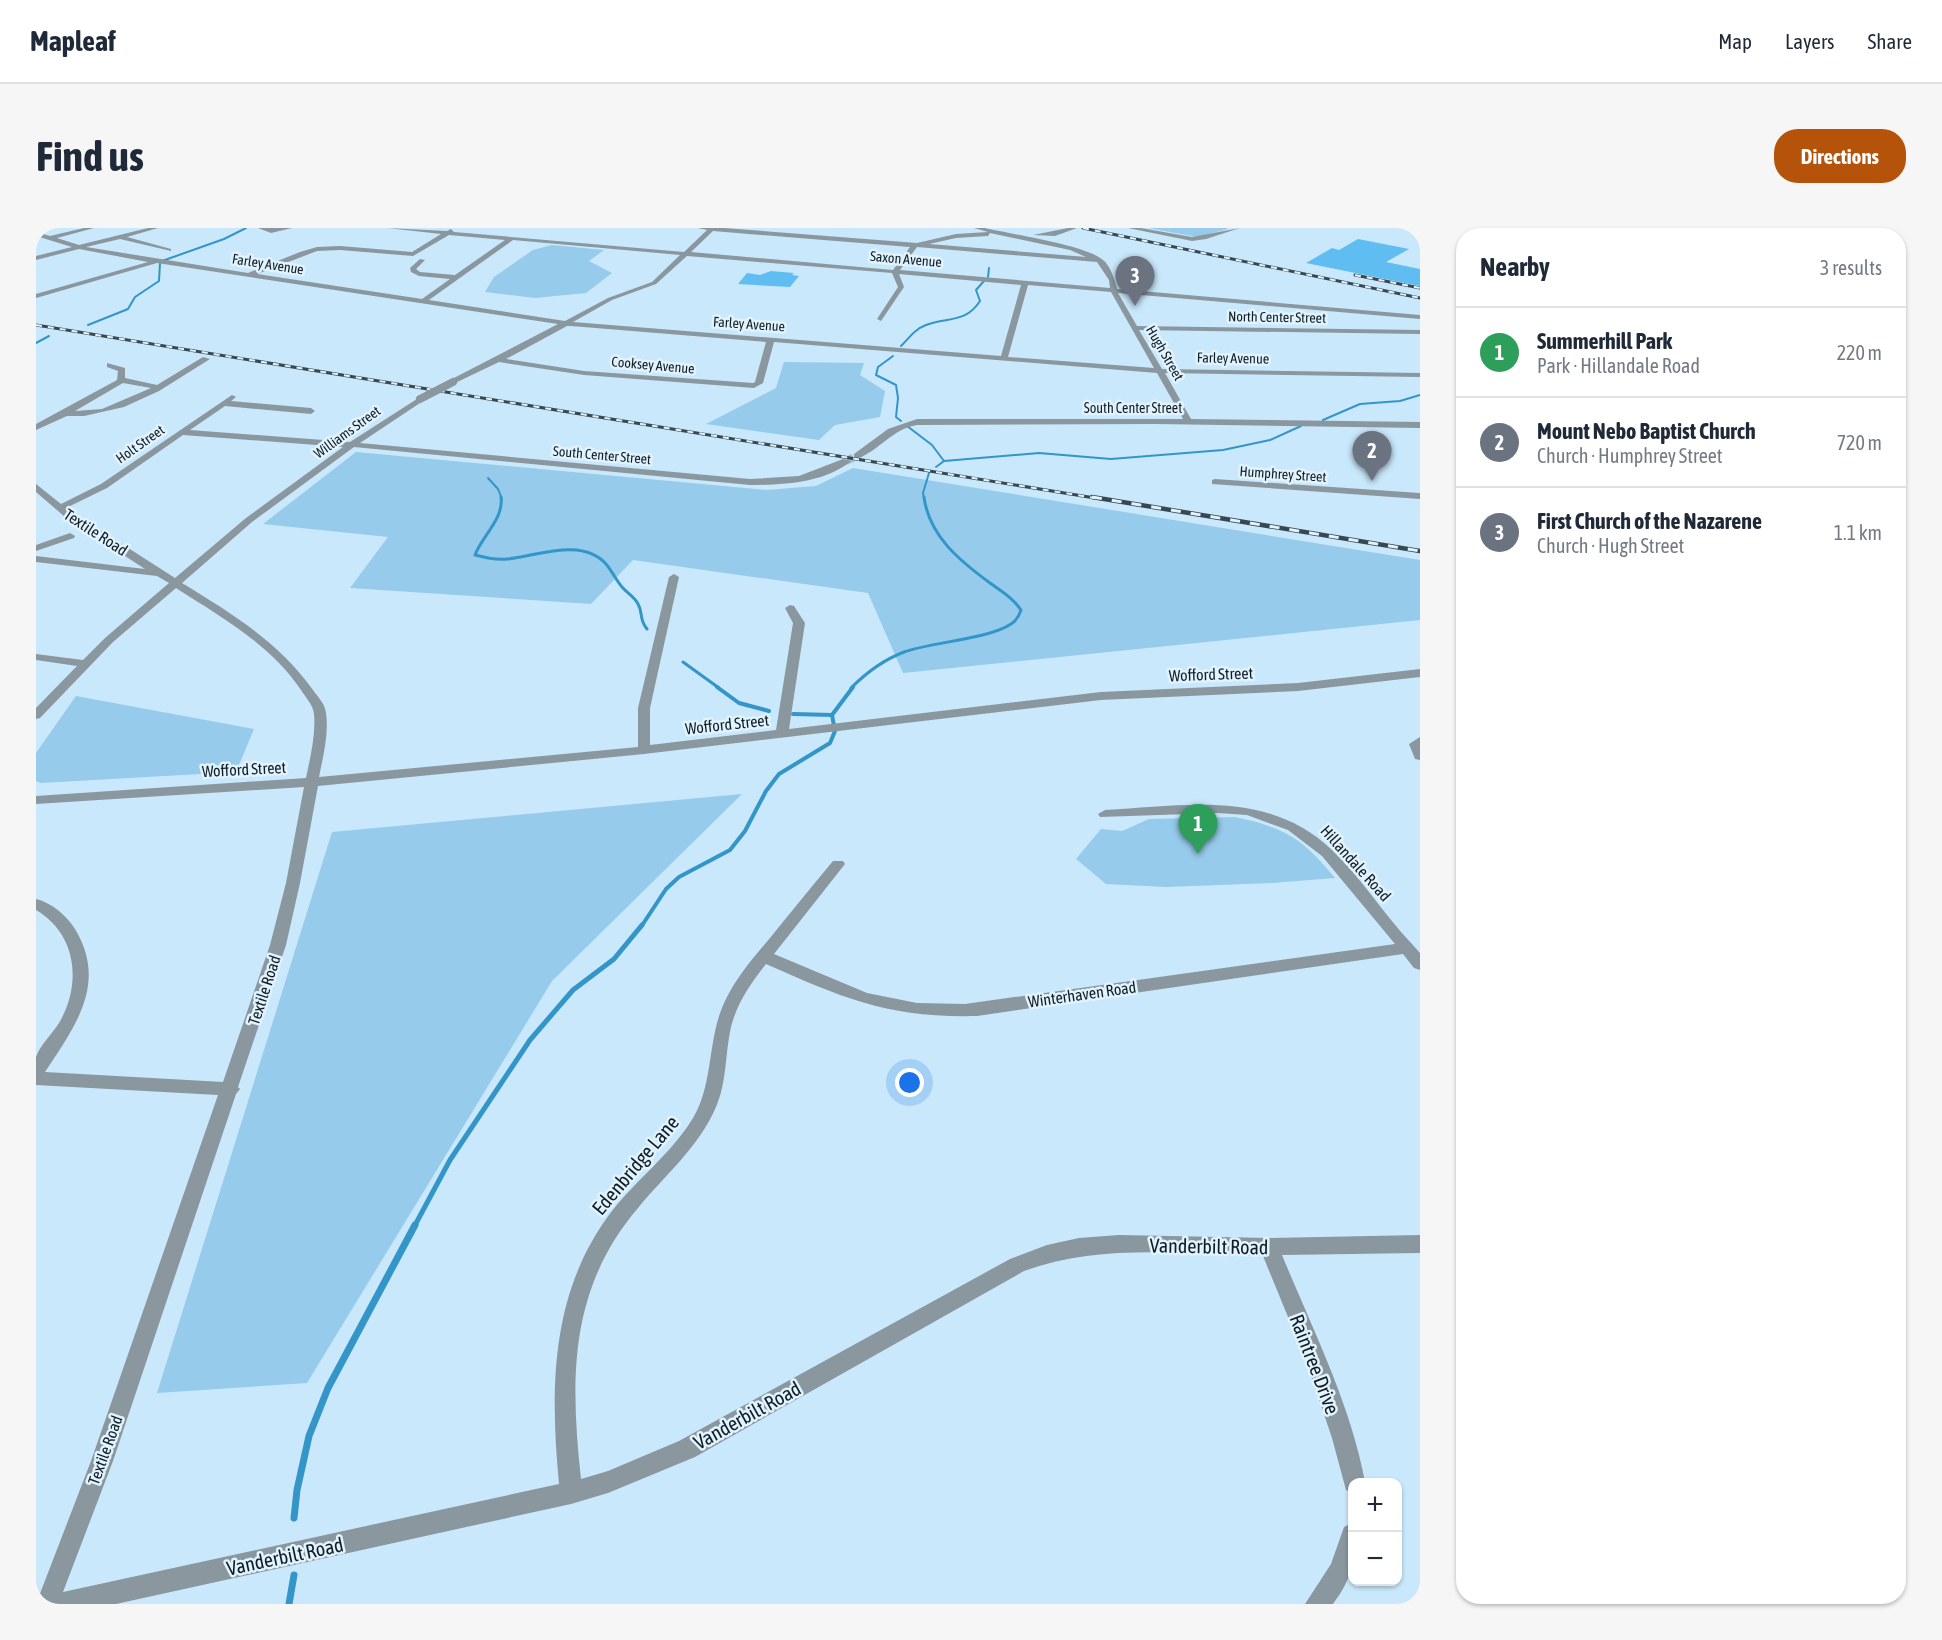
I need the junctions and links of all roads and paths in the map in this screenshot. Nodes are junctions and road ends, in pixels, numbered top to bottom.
1 (91, 228) edge
2 (155, 228) edge
3 (261, 228) edge
4 (289, 228) edge
5 (390, 228) edge
6 (456, 228) edge
7 (701, 228) edge
8 (712, 228) edge
9 (977, 228) edge
10 (1074, 228) edge
11 (1131, 228) edge
12 (1237, 228) edge
13 (449, 232) junction
14 (858, 233) dead end
15 (36, 234) edge
16 (1003, 234) junction
17 (121, 237) junction
18 (51, 238) junction
19 (513, 238) junction
20 (36, 242) edge
21 (911, 245) junction
22 (80, 248) junction
23 (169, 250) dead end
24 (688, 252) junction
25 (36, 258) edge
26 (422, 260) dead end
27 (1099, 260) junction
28 (158, 261) junction
29 (897, 271) junction
30 (249, 275) junction
31 (454, 278) junction
32 (1025, 282) junction
33 (1114, 290) junction
34 (36, 296) edge
35 (422, 302) junction
36 (1420, 316) edge
37 (881, 319) dead end
38 (563, 323) junction
39 (1134, 328) junction
40 (1420, 332) edge
41 (771, 339) junction
42 (1004, 358) junction
43 (206, 359) dead end
44 (498, 360) junction
45 (110, 365) dead end
46 (1159, 370) junction
47 (1420, 375) edge
48 (121, 380) junction
49 (157, 387) junction
50 (232, 397) dead end
51 (223, 403) junction
52 (311, 411) dead end
53 (65, 414) junction
54 (1189, 422) junction
55 (1420, 425) edge
56 (36, 427) edge
57 (181, 432) junction
58 (352, 445) junction
59 (856, 456) tunnel mouth
60 (846, 461) tunnel mouth
61 (1215, 482) dead end
62 (36, 487) edge
63 (1420, 496) edge
64 (59, 508) junction
65 (70, 536) dead end
66 (36, 548) edge
67 (36, 559) edge
68 (674, 577) dead end
69 (169, 578) junction
70 (790, 608) dead end
71 (36, 657) edge
72 (84, 664) junction
73 (1420, 673) edge
74 (36, 715) edge
75 (782, 734) junction
76 (1420, 741) edge
77 (644, 750) junction
78 (1420, 756) edge
79 (312, 782) junction
80 (36, 800) edge
81 (1105, 814) dead end
82 (838, 864) dead end
83 (36, 904) edge
84 (1407, 948) junction
85 (765, 957) junction
86 (1420, 964) edge
87 (36, 1071) edge
88 (36, 1078) edge
89 (231, 1089) junction
90 (1420, 1244) edge
91 (1269, 1247) junction
92 (1353, 1478) edge
93 (571, 1493) junction
94 (1348, 1550) edge
95 (46, 1604) edge
96 (62, 1604) edge
97 (1317, 1604) edge

1 - 18 street
2 - 17 street
3 - 4 street
5 - 13 street, Saxon Avenue
6 - 13 street
7 - 8 street
8 - 21 street
8 - 24 street, Williams Street
9 - 16 street
10 - 16 street
11 - 12 street
13 - 19 street, Saxon Avenue
13 - 30 street
14 - 21 street
15 - 18 street
16 - 21 street
16 - 27 street
17 - 22 street
17 - 23 street
18 - 20 street
18 - 22 street
19 - 24 street, Saxon Avenue
19 - 31 street
21 - 27 street
21 - 29 street
22 - 25 street
22 - 28 street, Farley Avenue
24 - 29 street, Saxon Avenue
24 - 38 street, Williams Street
26 - 31 street
27 - 33 street, Hugh Street
28 - 30 street, Farley Avenue
28 - 34 street
29 - 32 street, Saxon Avenue
29 - 37 street
30 - 35 street, Farley Avenue
31 - 35 street
32 - 33 street, Saxon Avenue
32 - 42 street
33 - 36 street, Saxon Avenue
33 - 39 street, Hugh Street
35 - 38 street, Farley Avenue
38 - 41 street, Farley Avenue
38 - 44 street, Williams Street
39 - 40 street, North Center Street
39 - 46 street, Hugh Street
41 - 42 street, Farley Avenue
41 - 44 street, Cooksey Avenue
42 - 46 street, Farley Avenue
43 - 49 street
44 - 58 street, Williams Street, bridge
45 - 48 street
46 - 47 street, Farley Avenue
46 - 54 street, Hugh Street
48 - 49 street
48 - 53 street
49 - 53 street
50 - 51 street, Holt Street
51 - 52 street
51 - 57 street, Holt Street
53 - 56 street
54 - 55 street, South Center Street
54 - 59 street, South Center Street
57 - 58 street, South Center Street
57 - 64 street, Holt Street
58 - 60 street, South Center Street
58 - 69 street, Williams Street
61 - 63 street, Humphrey Street
62 - 64 street, Textile Road
64 - 69 street, Textile Road
65 - 66 street
67 - 69 street
68 - 77 street
69 - 72 street, Williams Street
69 - 79 street, Textile Road
70 - 75 street
71 - 72 street
72 - 74 street, Williams Street
73 - 75 street, Wofford Street
75 - 77 street, Wofford Street
76 - 78 street
77 - 79 street, Wofford Street
79 - 80 street, Wofford Street
79 - 89 street, Textile Road
81 - 84 street, Hillandale Road
82 - 85 street, Edenbridge Lane
83 - 87 street
84 - 85 street, Winterhaven Road
84 - 86 street, Hillandale Road
85 - 93 street, Edenbridge Lane
88 - 89 street
89 - 95 street, Textile Road
90 - 91 street, Vanderbilt Road
91 - 92 street, Raintree Drive
91 - 93 street, Vanderbilt Road
93 - 96 street, Vanderbilt Road
94 - 97 street

